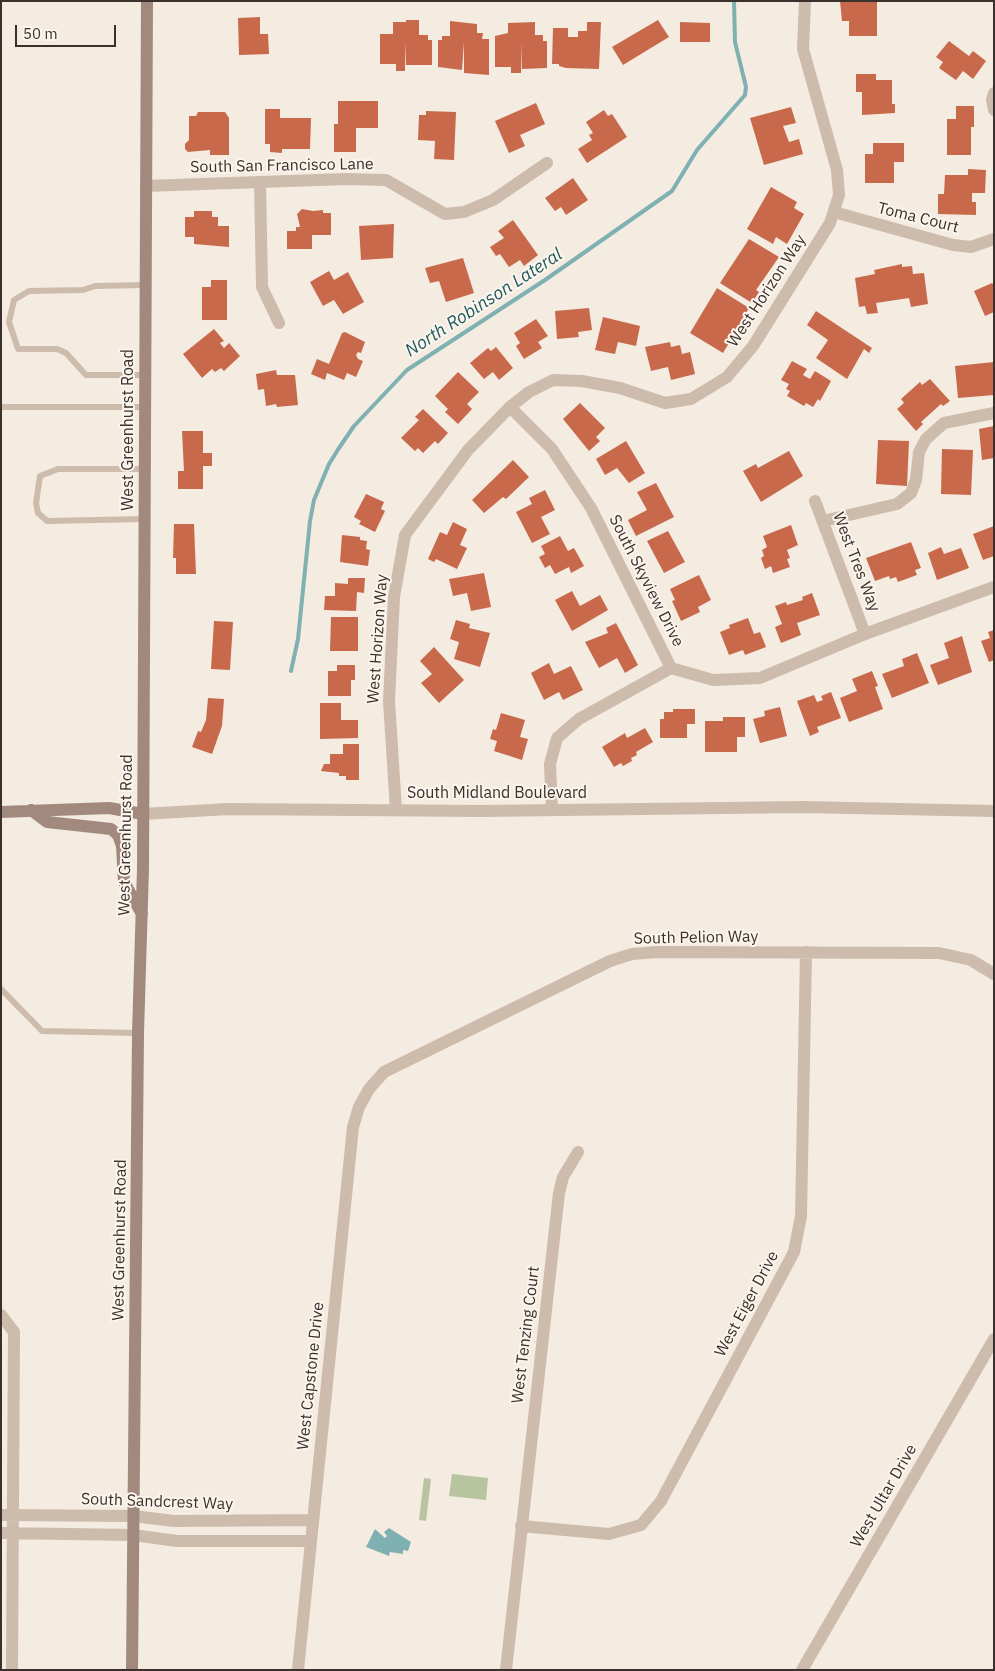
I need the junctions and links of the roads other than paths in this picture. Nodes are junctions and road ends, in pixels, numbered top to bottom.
1 (147, 1) edge
2 (805, 1) edge
3 (994, 92) edge
4 (994, 110) edge
5 (547, 163) dead end
6 (260, 183) junction
7 (146, 186) junction
8 (834, 212) junction
9 (994, 239) edge
10 (145, 285) junction
11 (278, 323) dead end
12 (145, 375) junction
13 (1, 407) edge
14 (145, 407) junction
15 (510, 407) junction
16 (994, 413) edge
17 (144, 469) junction
18 (815, 501) dead end
19 (144, 519) junction
20 (823, 521) junction
21 (994, 588) edge
22 (866, 634) junction
23 (671, 668) junction
24 (30, 810) junction
25 (396, 810) junction
26 (552, 810) junction
27 (994, 811) edge
28 (1, 812) edge
29 (143, 814) junction
30 (142, 914) junction
31 (806, 952) junction
32 (994, 974) edge
33 (1, 990) edge
34 (138, 1033) junction
35 (369, 1089) joint
36 (578, 1152) dead end
37 (1, 1315) edge
38 (994, 1339) edge
39 (1, 1515) edge
40 (14, 1515) junction
41 (133, 1516) junction
42 (312, 1520) junction
43 (521, 1526) junction
44 (8, 1533) edge
45 (133, 1535) junction
46 (310, 1541) junction
47 (12, 1670) edge
48 (132, 1670) edge
49 (298, 1670) edge
50 (506, 1670) edge
51 (802, 1670) edge

1 - 7 main road, West Greenhurst Road
2 - 8 street, West Horizon Way
3 - 4 street
5 - 6 street, South San Francisco Lane
6 - 7 street, South San Francisco Lane
6 - 11 street
7 - 10 main road, West Greenhurst Road
8 - 9 street, Toma Court
8 - 15 street, West Horizon Way
10 - 12 main road, West Greenhurst Road
10 - 12 lane
12 - 14 main road, West Greenhurst Road
13 - 14 lane
14 - 17 main road, West Greenhurst Road
15 - 23 street, South Skyview Drive
15 - 25 street, West Horizon Way
16 - 20 street
17 - 19 main road, West Greenhurst Road
17 - 19 lane
18 - 20 street, West Tres Way
19 - 29 main road, West Greenhurst Road
20 - 22 street, West Tres Way
21 - 22 street, South Skyview Drive
22 - 23 street, South Skyview Drive
23 - 26 street
24 - 28 main road, South Midland Boulevard
24 - 29 main road, South Midland Boulevard
24 - 30 main road
25 - 26 street, South Midland Boulevard
25 - 29 street, South Midland Boulevard
26 - 27 street, South Midland Boulevard
29 - 30 main road, West Greenhurst Road
30 - 34 main road, West Greenhurst Road
31 - 32 street, South Pelion Way
31 - 35 street, South Pelion Way
31 - 43 street, West Eiger Drive
33 - 34 lane
34 - 41 main road, West Greenhurst Road
35 - 42 street, West Capstone Drive
36 - 43 street, West Tenzing Court
37 - 40 street
38 - 51 street, West Ultar Drive
39 - 40 street, South Sandcrest Way
40 - 41 street, South Sandcrest Way
40 - 44 street
41 - 42 street, South Sandcrest Way
41 - 45 main road, West Greenhurst Road
42 - 46 street, West Capstone Drive
43 - 50 street, West Tenzing Court
44 - 45 street, South Sandcrest Way
44 - 47 street
45 - 46 street, South Sandcrest Way
45 - 48 main road, West Greenhurst Road
46 - 49 street, West Capstone Drive

